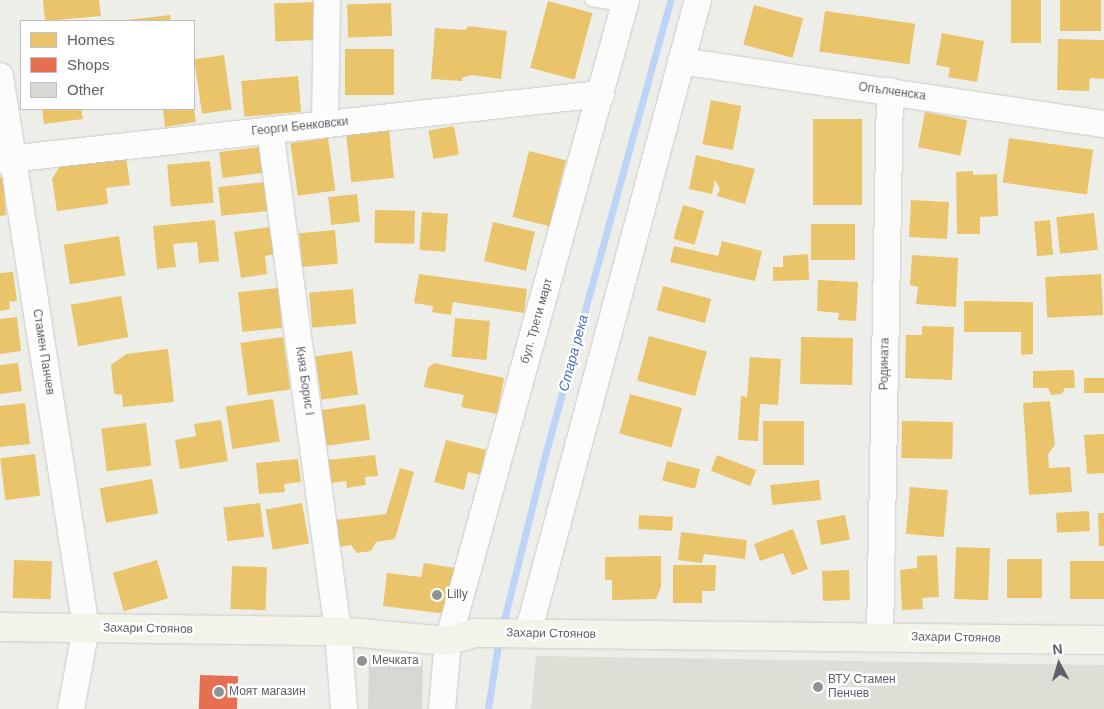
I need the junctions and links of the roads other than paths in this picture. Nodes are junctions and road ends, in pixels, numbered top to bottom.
1 (327, 0) edge
2 (591, 0) edge
3 (698, 0) edge
4 (625, 3) edge
5 (681, 61) junction
6 (0, 76) edge
7 (890, 91) junction
8 (601, 94) junction
9 (325, 124) junction
10 (1104, 124) edge
11 (270, 130) junction
12 (6, 159) edge
13 (0, 627) edge
14 (86, 628) junction
15 (338, 631) junction
16 (523, 634) junction
17 (880, 637) junction
18 (1104, 640) edge
19 (448, 641) junction
20 (71, 709) edge
21 (344, 709) edge
22 (442, 709) edge

1 - 9 street
2 - 4 lane
3 - 5 street
4 - 8 street, бул. Трети март
5 - 7 street, Опълченска
5 - 16 street
6 - 12 street, Стамен Панчев
7 - 10 street, Опълченска
7 - 17 street, Родината
8 - 9 street, Георги Бенковски
8 - 19 street, бул. Трети март
9 - 11 street, Георги Бенковски
11 - 12 street, Георги Бенковски
11 - 15 street, Княз Борис I
12 - 14 street, Стамен Панчев
13 - 14 main road, Захари Стоянов
14 - 15 main road, Захари Стоянов
14 - 20 street, Стамен Панчев
15 - 19 main road, Захари Стоянов
15 - 21 street, Княз Борис I
16 - 17 main road, Захари Стоянов
16 - 19 main road, Захари Стоянов
17 - 18 main road, Захари Стоянов
19 - 22 street, бул. Трети март

